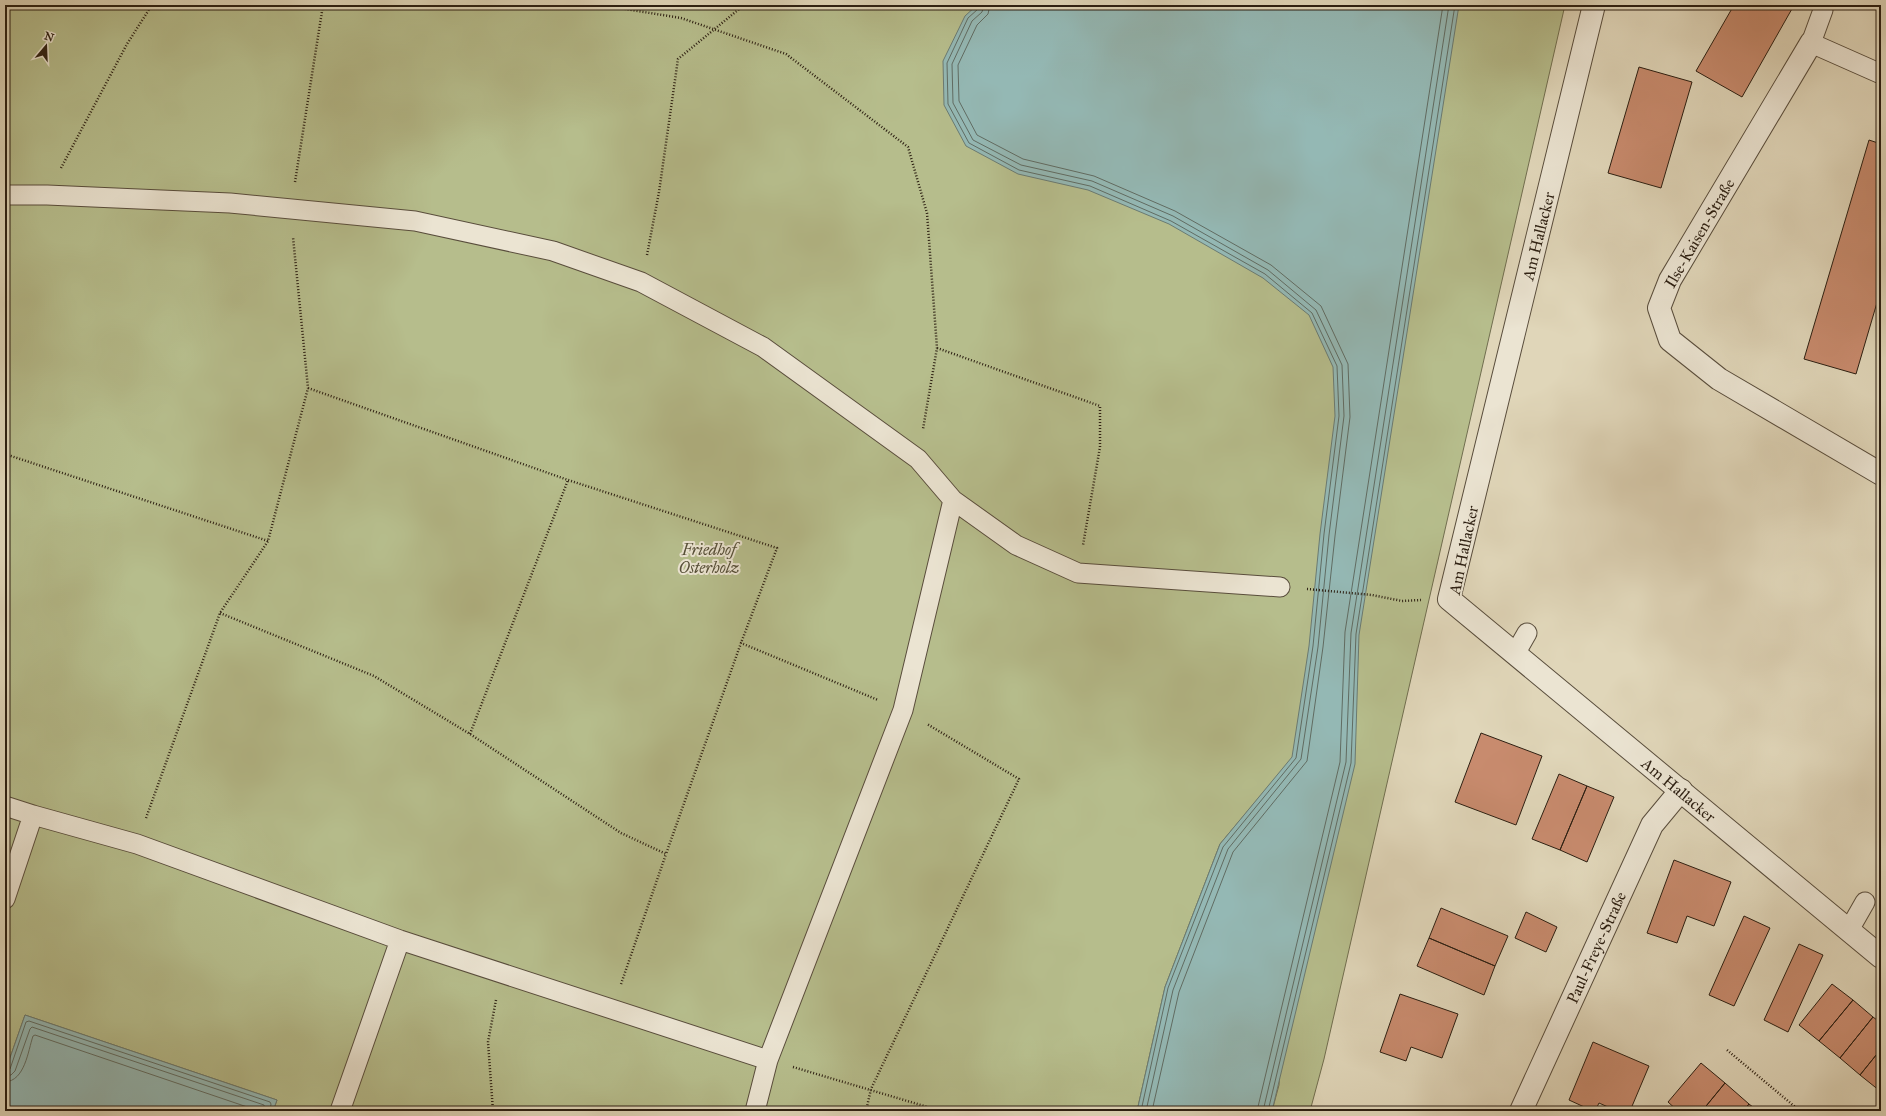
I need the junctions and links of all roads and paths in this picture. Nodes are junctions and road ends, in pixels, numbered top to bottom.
1 (217, 5) edge
2 (323, 5) edge
3 (601, 5) edge
4 (744, 5) edge
5 (1594, 5) edge
6 (1823, 5) edge
7 (714, 30) junction
8 (1811, 43) junction
9 (1881, 74) edge
10 (5, 195) edge
11 (47, 195) junction
12 (290, 209) junction
13 (641, 282) junction
14 (937, 348) junction
15 (308, 388) junction
16 (5, 454) edge
17 (918, 459) junction
18 (1881, 474) edge
19 (568, 480) junction
20 (953, 500) junction
21 (268, 541) junction
22 (1078, 573) junction
23 (1280, 587) joint
24 (1449, 599) junction
25 (220, 613) junction
26 (1527, 633) dead end
27 (741, 643) junction
28 (1515, 654) junction
29 (903, 710) junction
30 (470, 734) junction
31 (1681, 790) junction
32 (5, 806) edge
33 (33, 815) junction
34 (137, 844) junction
35 (666, 854) junction
36 (5, 899) edge
37 (1865, 902) dead end
38 (1849, 930) junction
39 (400, 940) junction
40 (1881, 957) edge
41 (501, 974) junction
42 (612, 1009) junction
43 (1727, 1050) dead end
44 (768, 1060) junction
45 (871, 1089) junction
46 (340, 1111) edge
47 (493, 1111) edge
48 (755, 1111) edge
49 (866, 1111) edge
50 (941, 1111) edge
51 (1521, 1111) edge
52 (1800, 1111) edge

1 - 11 path
2 - 12 path
3 - 7 path
4 - 7 path
5 - 24 street, Am Hallacker
6 - 8 lane
7 - 13 path
7 - 14 path
8 - 9 lane
8 - 18 street, Ilse-Kaisen-Straße
10 - 11 lane
11 - 12 lane
12 - 13 lane
12 - 15 path
13 - 17 lane
14 - 17 path
14 - 22 path
15 - 19 path
15 - 21 path
16 - 21 path
17 - 20 lane
19 - 27 path
19 - 30 path
20 - 22 lane
20 - 29 lane
21 - 25 path
22 - 23 lane
23 - 24 path
24 - 28 street, Am Hallacker
25 - 30 path
25 - 34 path
26 - 28 lane
27 - 29 path
27 - 35 path
28 - 31 street, Am Hallacker
29 - 44 lane
29 - 45 path
30 - 35 path
31 - 38 street, Am Hallacker
31 - 51 street, Paul-Freye-Straße
32 - 33 lane
33 - 34 lane
33 - 36 lane
34 - 39 lane
35 - 42 path
37 - 38 lane
38 - 40 street, Am Hallacker
39 - 41 lane
39 - 46 lane
41 - 42 lane
41 - 47 path
42 - 44 lane
43 - 52 path
44 - 45 path
44 - 48 lane
45 - 49 path
45 - 50 path

